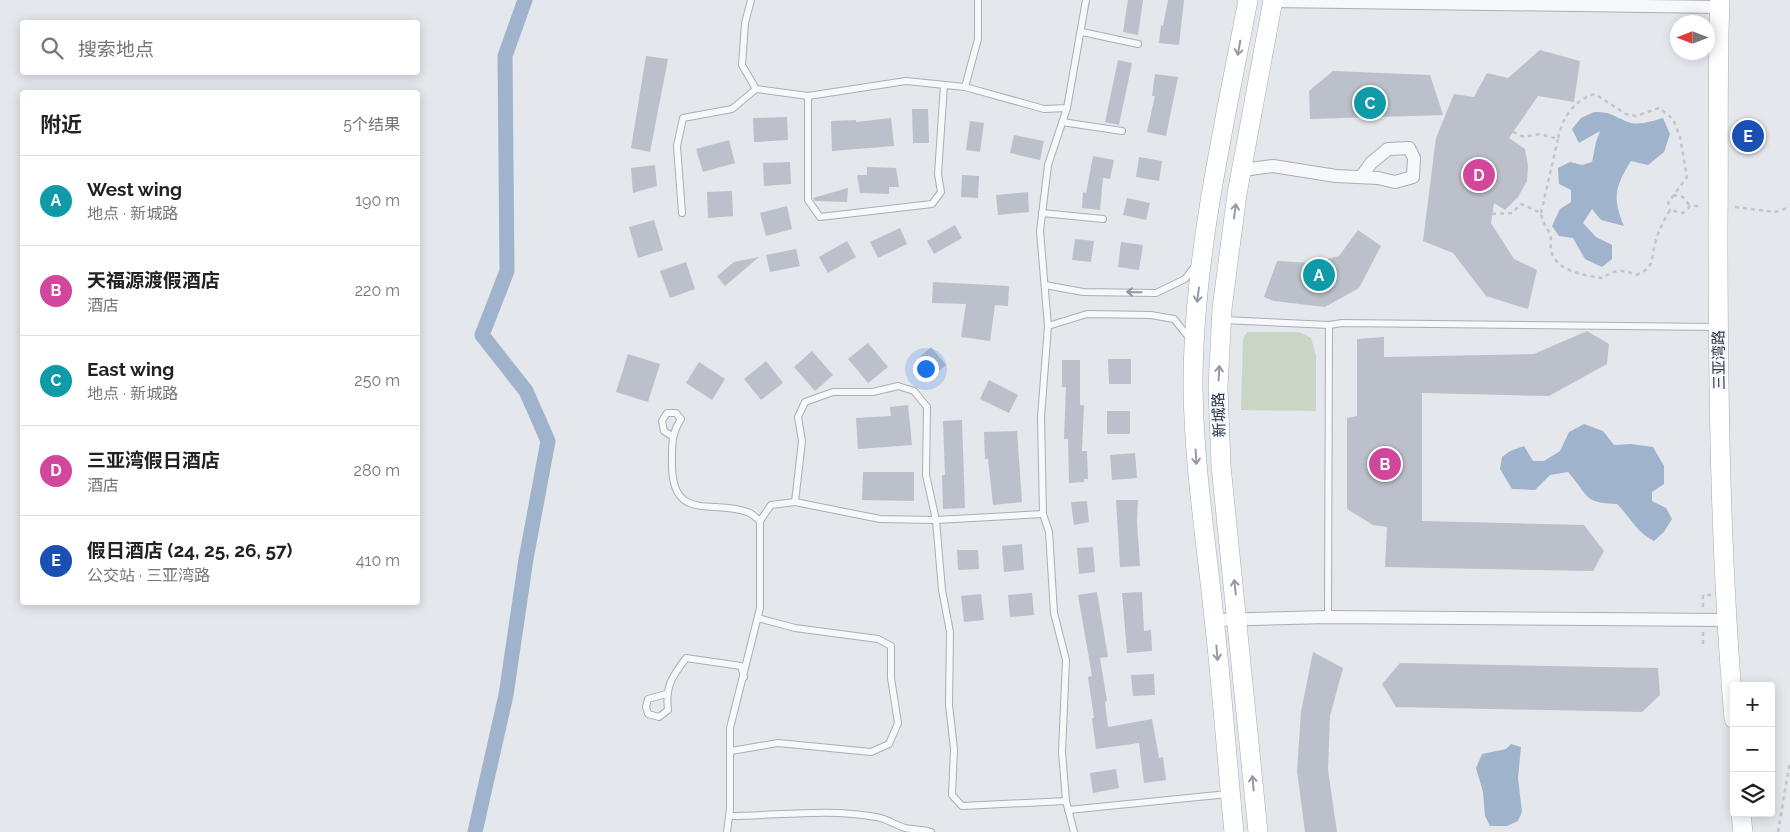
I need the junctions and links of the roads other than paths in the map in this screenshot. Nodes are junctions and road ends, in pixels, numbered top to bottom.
1 (751, 0) edge
2 (978, 0) edge
3 (1086, 0) edge
4 (1248, 0) edge
5 (1273, 0) edge
6 (1720, 3) edge
7 (1082, 32) junction
8 (1138, 44) dead end
9 (944, 85) junction
10 (965, 87) junction
11 (756, 89) junction
12 (808, 96) junction
13 (1067, 108) junction
14 (1062, 122) junction
15 (1122, 131) dead end
16 (1242, 170) junction
17 (1361, 177) dead end
18 (682, 213) dead end
19 (1042, 213) junction
20 (1104, 219) dead end
21 (1203, 255) junction
22 (1045, 286) junction
23 (1222, 320) junction
24 (1330, 325) junction
25 (1048, 326) junction
26 (1718, 327) junction
27 (1195, 346) junction
28 (672, 436) dead end
29 (796, 502) junction
30 (1043, 514) junction
31 (936, 520) junction
32 (760, 521) junction
33 (1328, 617) junction
34 (758, 618) junction
35 (1214, 620) junction
36 (1238, 620) junction
37 (1726, 620) junction
38 (744, 678) junction
39 (1731, 682) edge
40 (666, 694) dead end
41 (731, 751) junction
42 (1230, 794) junction
43 (1066, 801) junction
44 (1068, 810) junction
45 (729, 816) junction
46 (1741, 817) edge
47 (727, 832) edge
48 (931, 832) edge
49 (1074, 832) edge
50 (1234, 832) edge
51 (1258, 832) edge
52 (1743, 832) edge

1 - 11 lane
2 - 10 lane
3 - 7 lane
4 -> 21 main road, 新城路
5 - 6 street
5 - 16 main road, 新城路
6 - 26 main road, 三亚湾路
7 - 8 lane
7 - 13 lane
9 - 10 lane
9 - 12 lane
9 - 12 lane
10 - 13 lane
11 - 12 lane
11 - 18 lane
13 - 14 lane
14 - 15 lane
14 - 19 lane
16 - 17 street
23 -> 16 main road, 新城路
19 - 20 lane
19 - 22 lane
21 -> 22 lane
21 -> 27 main road, 新城路
22 - 25 lane
23 - 24 lane
36 -> 23 main road, 新城路
24 - 26 lane
24 - 33 lane
25 - 27 lane
25 - 30 lane
26 - 37 main road, 三亚湾路
27 -> 35 main road, 新城路
28 - 32 lane
29 - 31 lane
29 - 31 lane
29 - 32 lane
30 - 31 lane
30 - 43 lane
31 - 43 lane
32 - 34 lane
33 - 36 street
33 - 37 street
34 - 38 lane
34 - 41 lane
35 - 36 street
35 -> 42 main road, 新城路
51 -> 36 main road, 新城路
37 - 39 main road, 三亚湾路
38 - 40 lane
38 - 41 lane
41 - 45 lane
42 - 44 lane
42 - 50 main road, 新城路
43 - 44 lane
44 - 49 lane
45 - 47 lane
45 - 48 lane
46 - 52 main road

